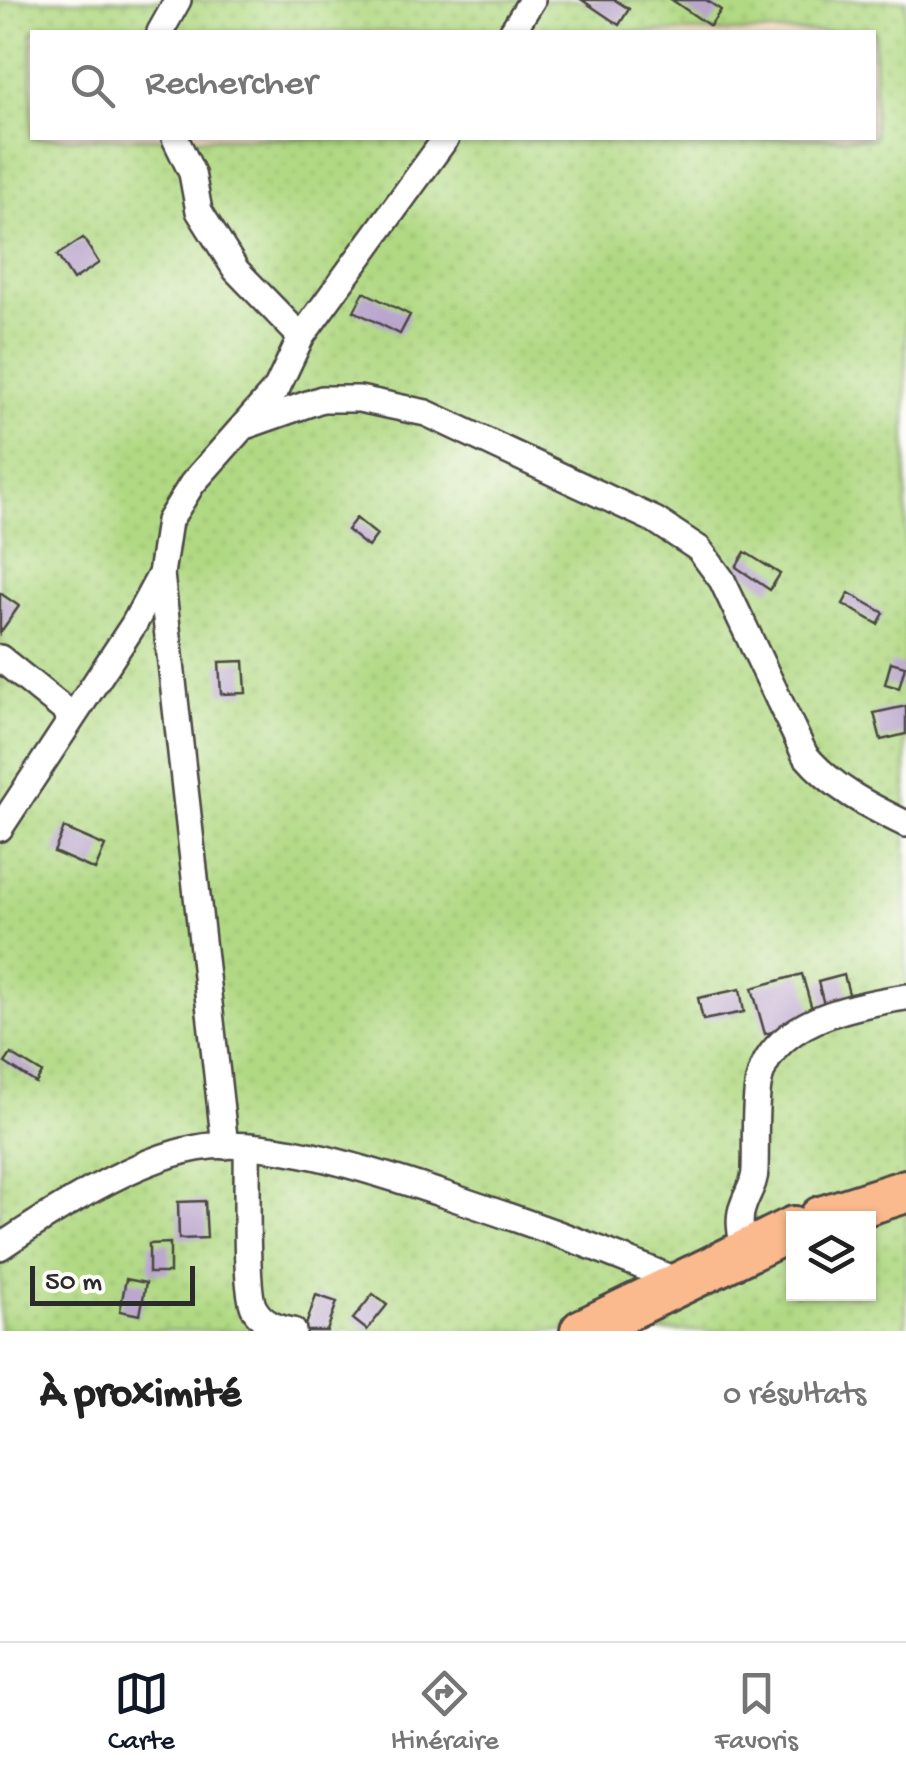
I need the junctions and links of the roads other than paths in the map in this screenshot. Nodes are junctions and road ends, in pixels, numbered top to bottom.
1 (178, 0) edge
2 (532, 0) edge
3 (161, 30) edge
4 (513, 30) edge
5 (176, 140) edge
6 (445, 140) edge
7 (300, 337) junction
8 (248, 425) junction
9 (161, 574) junction
10 (0, 658) edge
11 (72, 716) junction
12 (906, 824) edge
13 (0, 828) edge
14 (906, 997) edge
15 (236, 1147) junction
16 (906, 1190) edge
17 (842, 1211) edge
18 (786, 1232) edge
19 (0, 1247) edge
20 (744, 1251) junction
21 (679, 1282) junction
22 (294, 1331) edge
23 (582, 1331) edge

1 - 3 street
2 - 4 street
5 - 7 street
6 - 7 street
7 - 8 street
8 - 9 street
8 - 12 street
9 - 11 street
9 - 15 street
10 - 11 street
11 - 13 street
14 - 20 street
15 - 19 street
15 - 21 street
15 - 22 street
16 - 17 highway
18 - 20 highway
20 - 21 highway
21 - 23 highway

